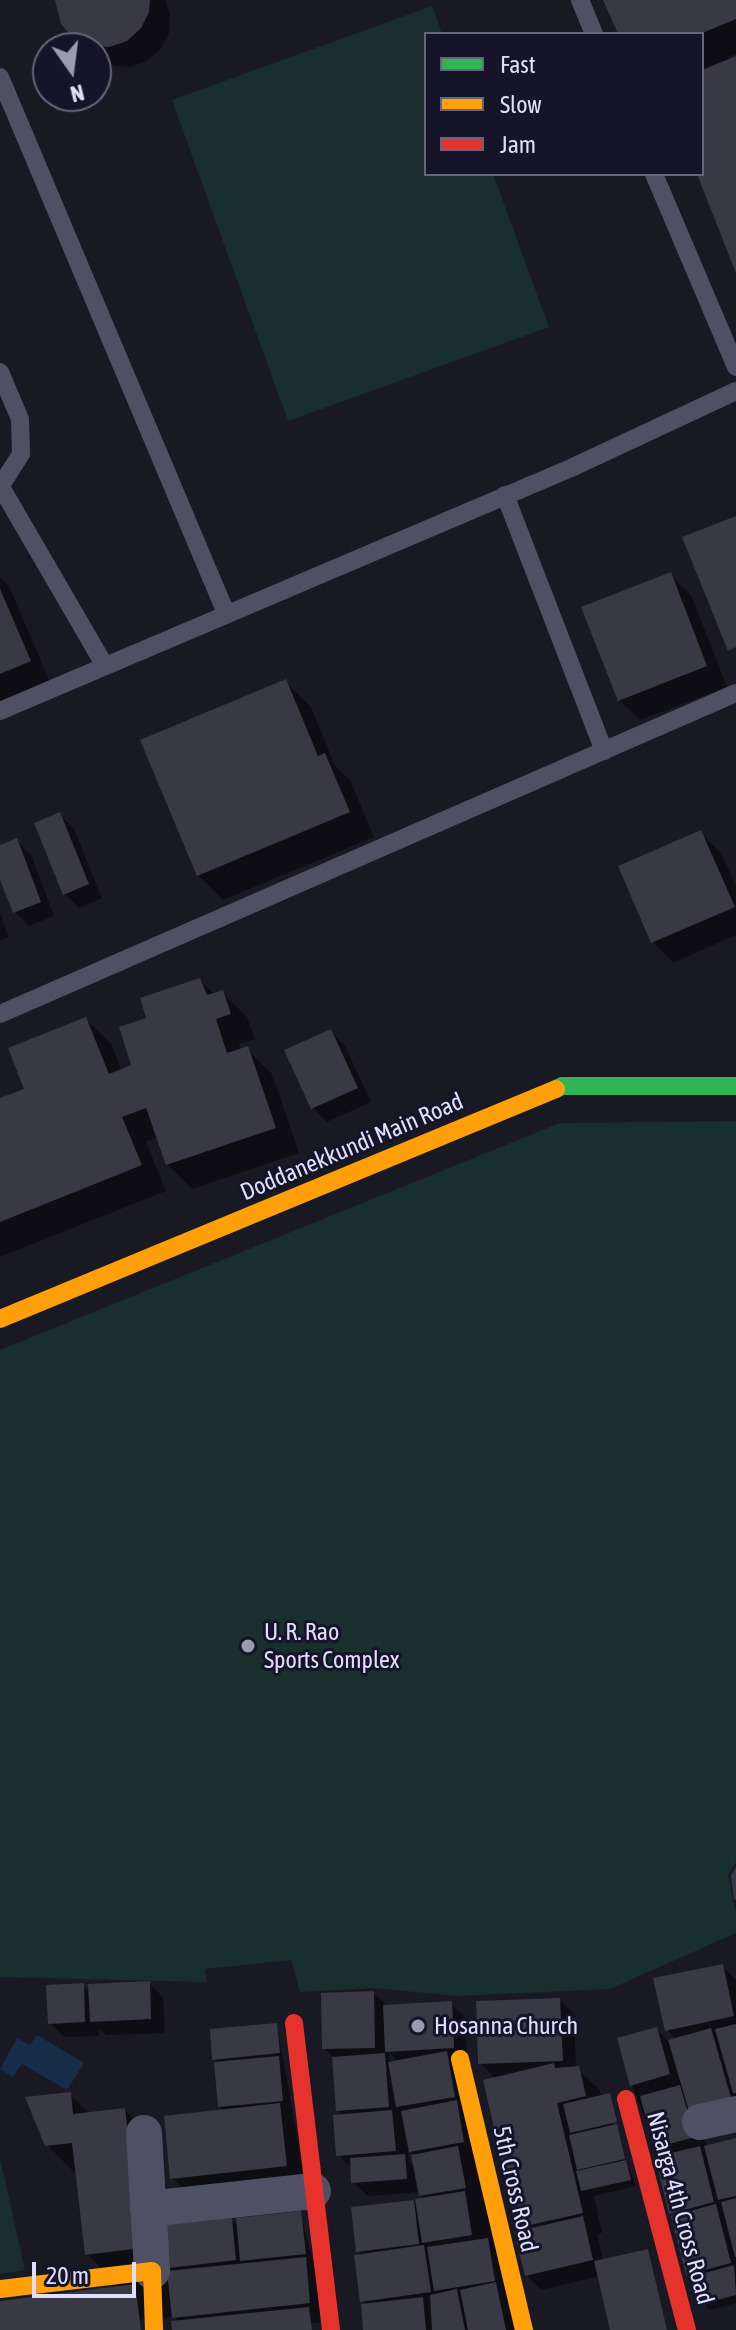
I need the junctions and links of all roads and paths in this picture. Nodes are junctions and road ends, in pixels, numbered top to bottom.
1 (580, 0) edge
2 (593, 32) edge
3 (0, 77) edge
4 (655, 176) edge
5 (736, 367) edge
6 (0, 372) edge
7 (736, 391) edge
8 (0, 487) edge
9 (505, 495) junction
10 (226, 613) junction
11 (105, 666) junction
12 (736, 693) edge
13 (0, 711) edge
14 (604, 751) junction
15 (0, 1014) edge
16 (736, 1086) edge
17 (0, 1319) edge
18 (294, 2023) dead end
19 (460, 2059) dead end
20 (626, 2099) dead end
21 (736, 2114) edge
22 (700, 2122) dead end
23 (144, 2133) dead end
24 (313, 2191) junction
25 (148, 2209) junction
26 (152, 2271) junction
27 (0, 2289) edge
28 (154, 2330) edge
29 (331, 2330) edge
30 (524, 2330) edge
31 (687, 2330) edge

1 - 2 lane
3 - 10 lane
4 - 5 lane
6 - 8 lane
7 - 9 lane
8 - 11 lane
9 - 10 lane
9 - 14 lane
10 - 11 lane
11 - 13 lane
12 - 14 lane
14 - 15 lane
16 - 17 street, Doddanekkundi Main Road
18 - 24 street
19 - 30 street, 5th Cross Road
20 - 31 street, Nisarga 4th Cross Road
21 - 22 street
23 - 25 street
24 - 25 street
24 - 29 street
25 - 26 street
26 - 27 street
26 - 28 street

